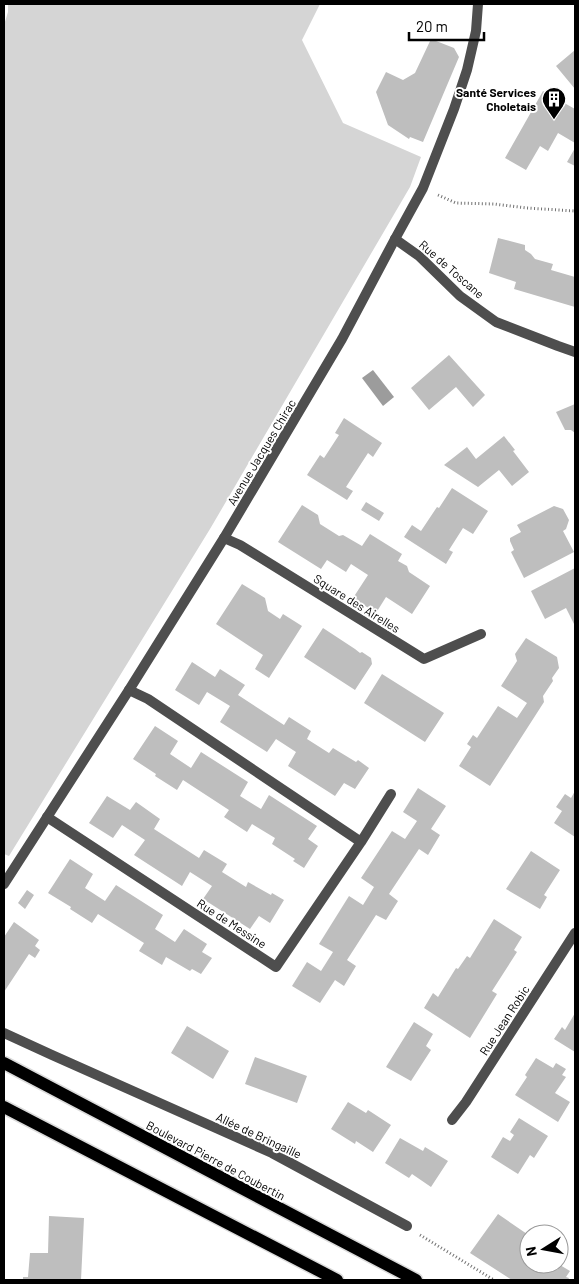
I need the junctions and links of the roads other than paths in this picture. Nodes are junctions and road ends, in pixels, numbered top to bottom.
1 (478, 4) edge
2 (395, 239) junction
3 (575, 352) edge
4 (224, 538) junction
5 (481, 634) dead end
6 (129, 690) junction
7 (391, 794) dead end
8 (47, 817) junction
9 (361, 842) junction
10 (4, 884) edge
11 (575, 933) edge
12 (4, 1033) edge
13 (4, 1063) edge
14 (4, 1107) edge
15 (452, 1120) dead end
16 (407, 1226) road end
17 (337, 1280) edge
18 (416, 1280) edge

1 - 2 street, Avenue Jacques Chirac
2 - 3 street, Rue de Toscane
2 - 4 street, Avenue Jacques Chirac
4 - 5 street, Square des Airelles
4 - 6 street, Avenue Jacques Chirac
6 - 8 street, Avenue Jacques Chirac
6 - 9 street
7 - 9 street, Rue de Messine
8 - 9 street, Rue de Messine
8 - 10 street, Avenue Jacques Chirac
11 - 15 street, Rue Jean Robic
12 - 16 street, Allée de Bringaille
13 - 18 main road, Boulevard Pierre de Coubertin
14 - 17 main road

